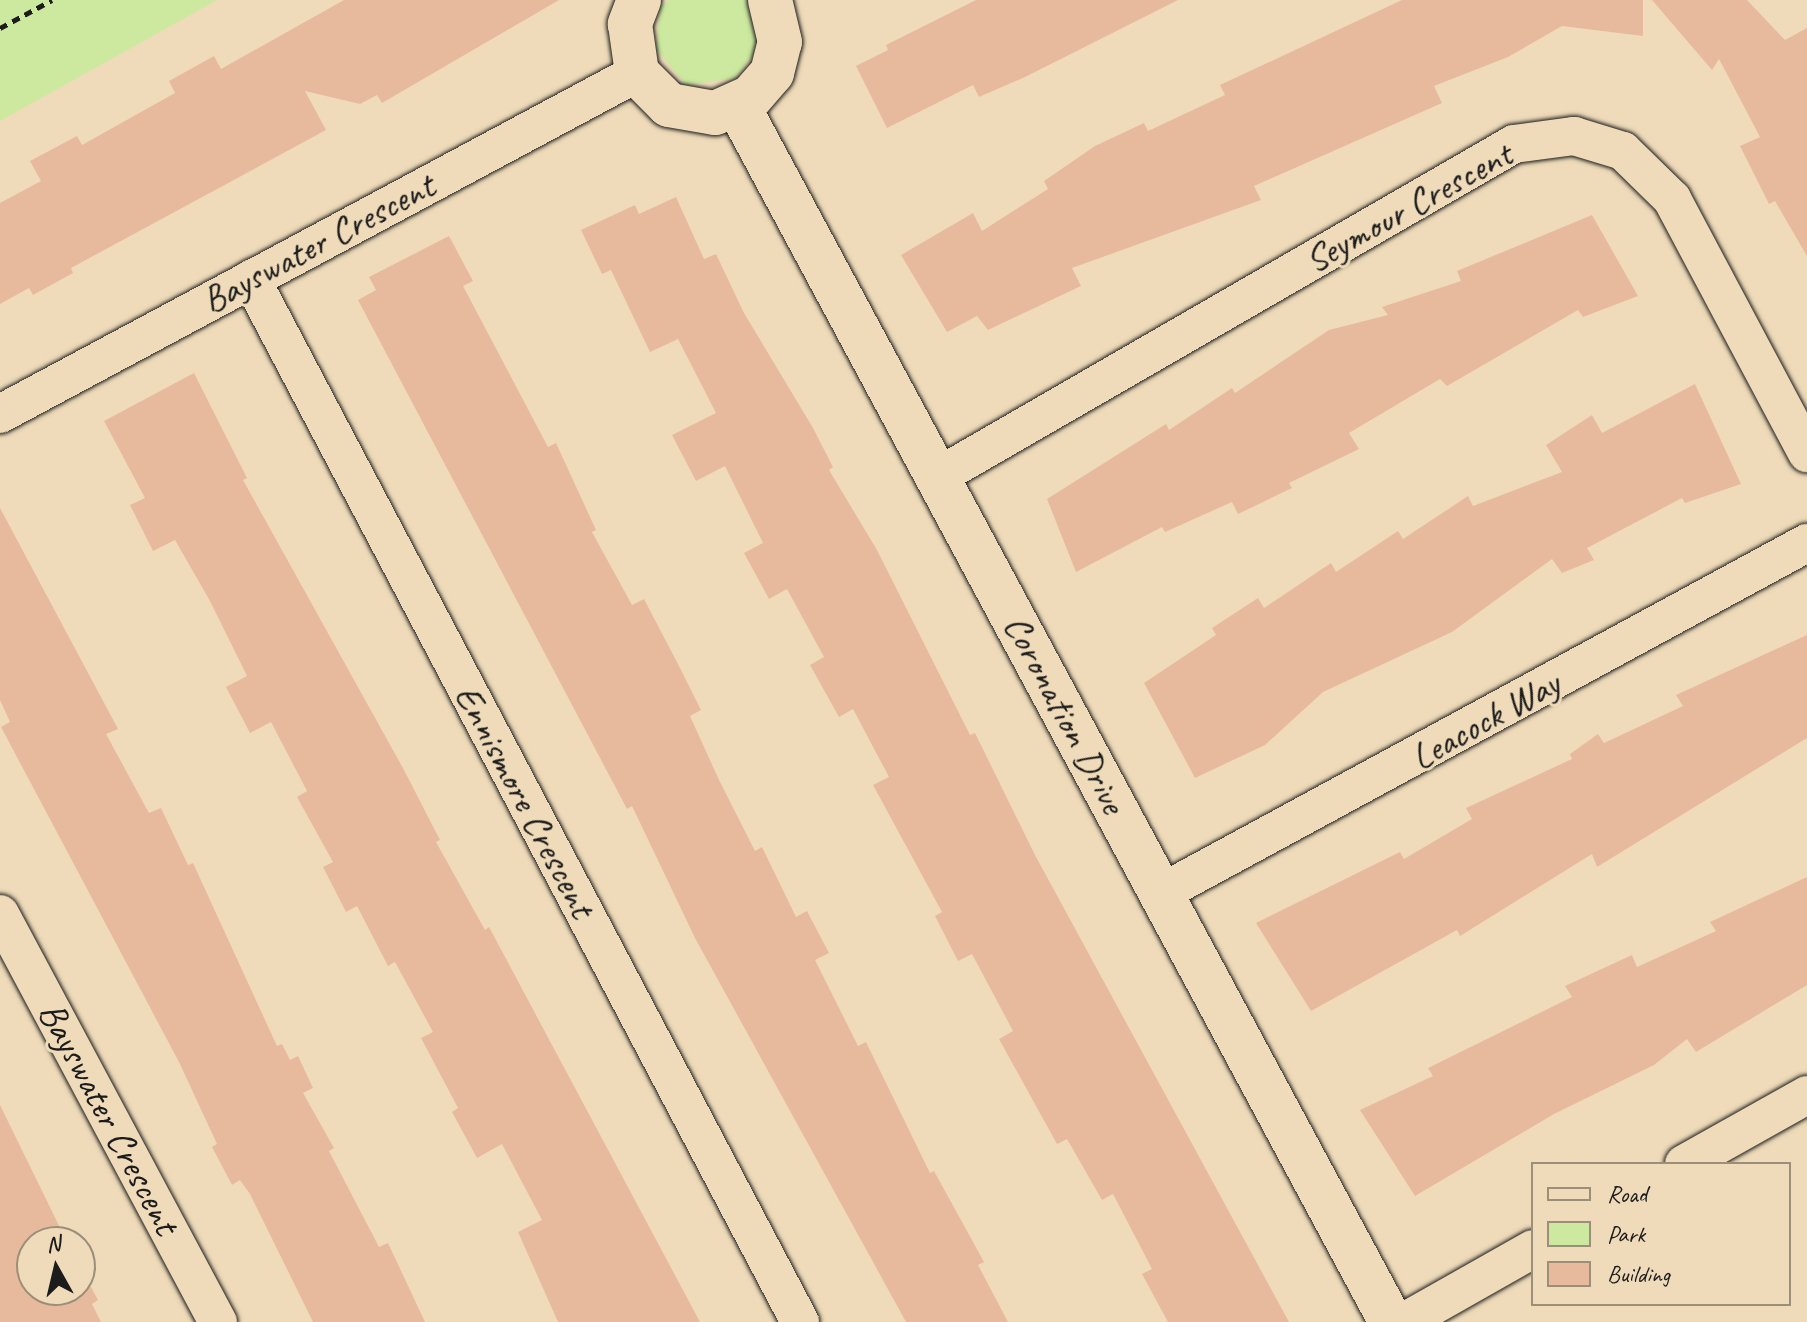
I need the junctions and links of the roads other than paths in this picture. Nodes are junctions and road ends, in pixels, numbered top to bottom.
1 (639, 0) edge
2 (770, 0) edge
3 (637, 73) junction
4 (738, 106) junction
5 (251, 279) junction
6 (0, 414) edge
7 (1807, 453) edge
8 (937, 477) junction
9 (1807, 543) edge
10 (1161, 893) junction
11 (0, 914) edge
12 (1807, 1095) edge
13 (1688, 1162) edge
14 (1531, 1250) edge
15 (218, 1322) edge
16 (800, 1322) edge
17 (1391, 1322) edge
18 (1404, 1322) edge

1 - 3 street
2 - 4 street
3 - 4 street
3 - 5 street, Bayswater Crescent
4 - 8 street, Coronation Drive
5 - 6 street, Bayswater Crescent
5 - 16 street, Ennismore Crescent
7 - 8 street, Seymour Crescent
8 - 10 street, Coronation Drive
9 - 10 street, Leacock Way
10 - 17 street, Coronation Drive
11 - 15 street, Bayswater Crescent
12 - 13 street
14 - 18 street

